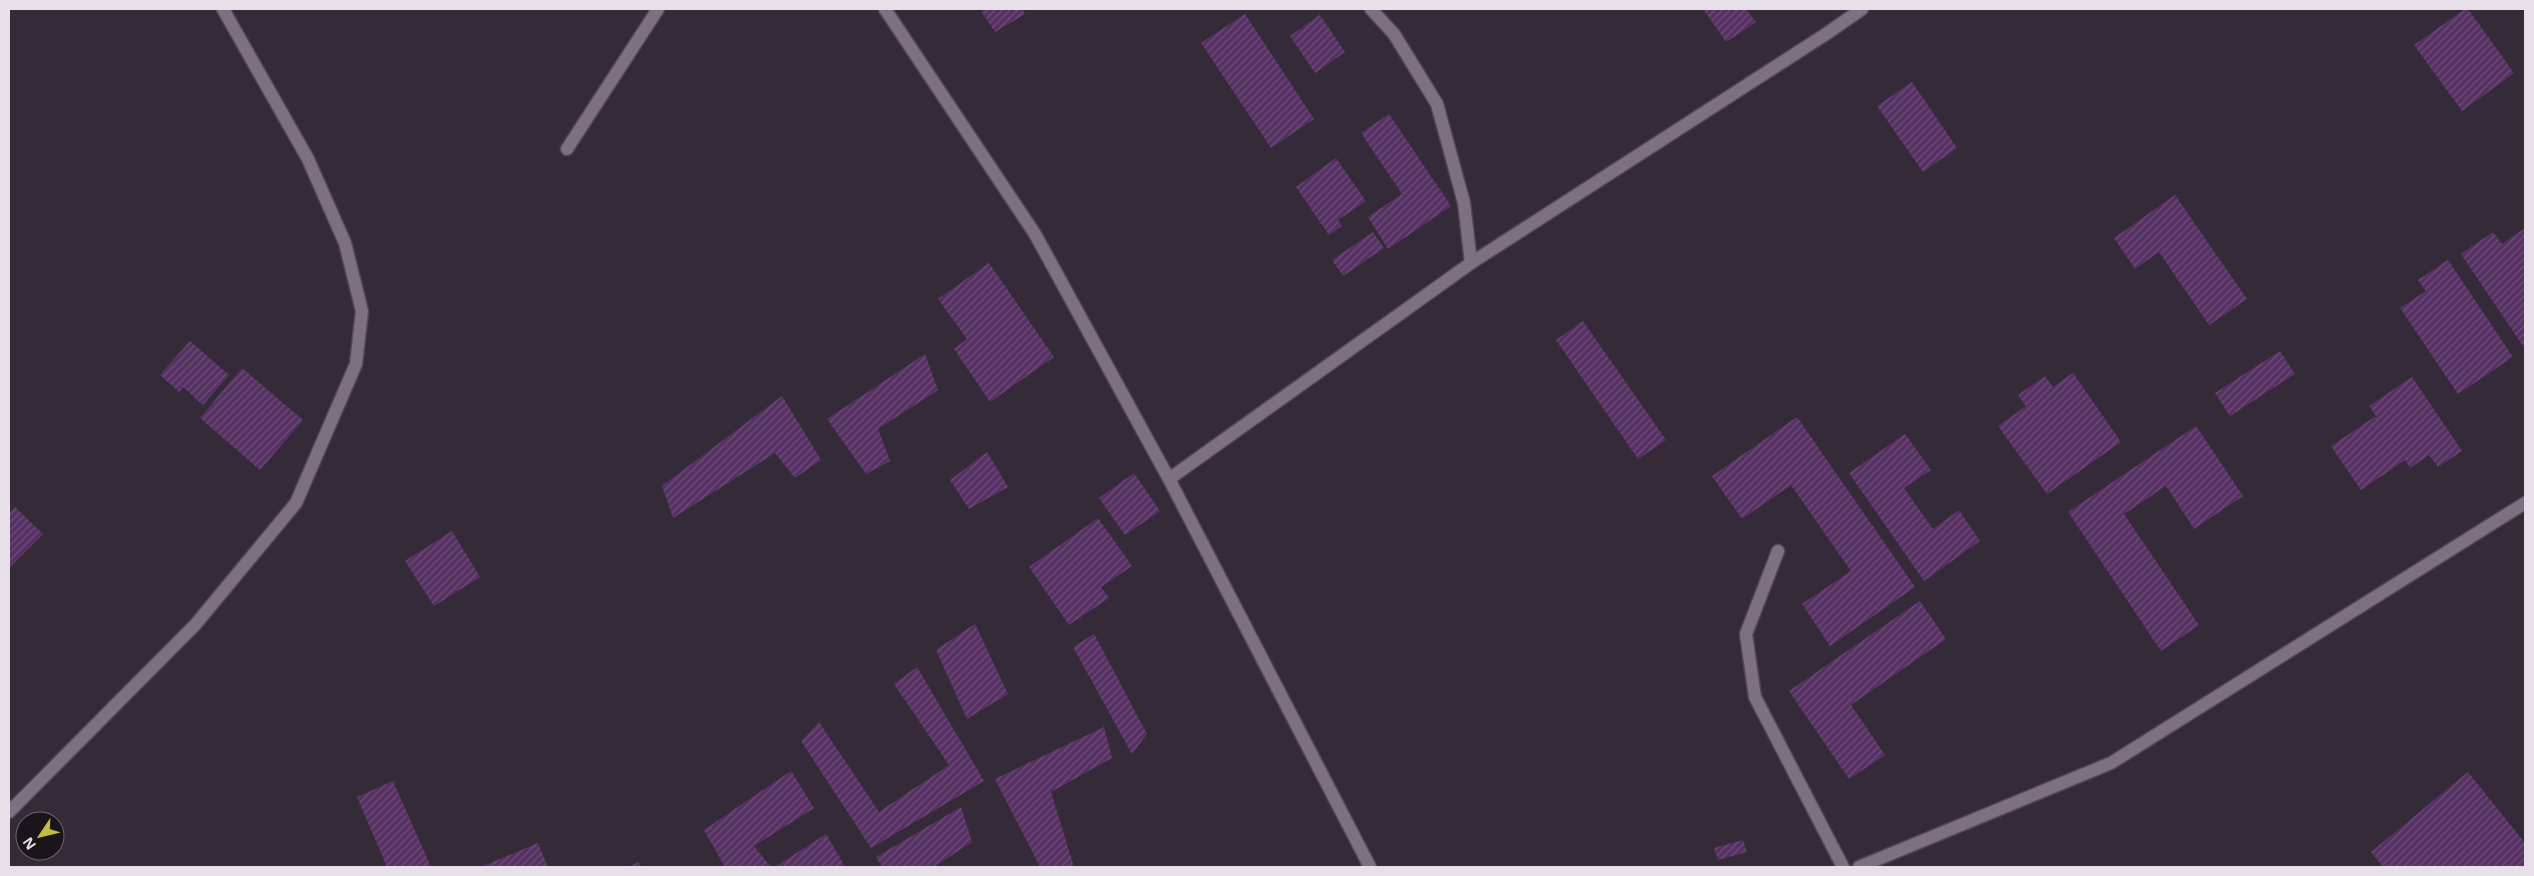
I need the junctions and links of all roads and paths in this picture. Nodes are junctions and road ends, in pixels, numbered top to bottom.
1 (223, 9) edge
2 (658, 9) edge
3 (885, 9) edge
4 (1371, 9) edge
5 (1862, 9) edge
6 (567, 149) dead end
7 (1470, 262) junction
8 (1169, 479) junction
9 (2525, 504) edge
10 (1778, 551) dead end
11 (9, 812) edge
12 (1370, 867) edge
13 (1843, 867) edge
14 (1859, 867) edge

1 - 11 street
2 - 6 street
3 - 8 street
4 - 7 street
5 - 7 street
7 - 8 street
8 - 12 street
9 - 14 street
10 - 13 street

